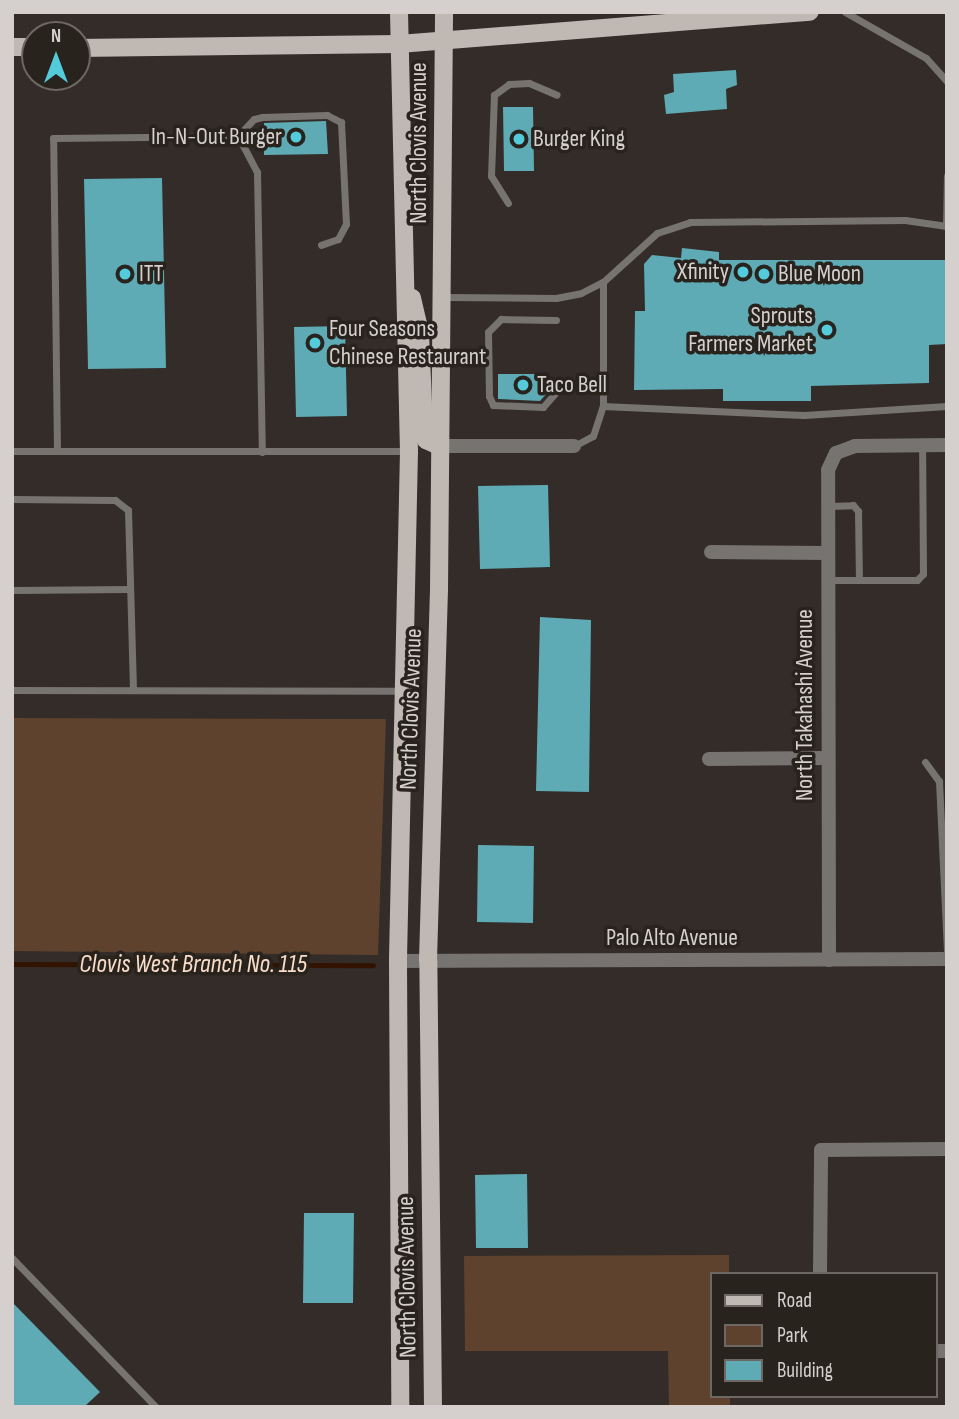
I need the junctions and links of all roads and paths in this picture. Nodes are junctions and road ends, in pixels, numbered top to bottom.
1 (399, 12) edge
2 (444, 12) edge
3 (724, 12) edge
4 (810, 12) edge
5 (845, 12) edge
6 (690, 22) junction
7 (443, 40) junction
8 (399, 44) junction
9 (91, 48) edge
10 (947, 81) edge
11 (557, 94) dead end
12 (238, 136) junction
13 (947, 176) edge
14 (508, 203) dead end
15 (947, 226) edge
16 (321, 245) dead end
17 (402, 253) junction
18 (603, 282) junction
19 (443, 297) junction
20 (556, 320) dead end
21 (556, 392) dead end
22 (603, 406) junction
23 (947, 406) edge
24 (922, 445) junction
25 (947, 445) edge
26 (439, 446) junction
27 (574, 446) joint
28 (12, 451) edge
29 (57, 451) junction
30 (262, 452) junction
31 (408, 452) junction
32 (12, 499) edge
33 (827, 506) junction
34 (711, 552) dead end
35 (827, 552) junction
36 (828, 580) junction
37 (859, 580) junction
38 (131, 589) junction
39 (12, 590) edge
40 (12, 690) edge
41 (133, 690) junction
42 (404, 691) junction
43 (709, 758) dead end
44 (828, 758) junction
45 (925, 762) dead end
46 (947, 951) edge
47 (947, 959) edge
48 (428, 960) junction
49 (829, 960) junction
50 (398, 961) junction
51 (947, 1149) edge
52 (12, 1258) edge
53 (820, 1272) edge
54 (156, 1407) edge
55 (400, 1407) edge
56 (433, 1407) edge

1 - 8 main road, North Clovis Avenue
2 - 7 main road, North Clovis Avenue
3 - 6 main road
4 - 6 main road
5 - 10 lane
6 - 7 main road
7 - 8 main road
7 - 19 main road, North Clovis Avenue
8 - 9 main road
8 - 17 main road, North Clovis Avenue
11 - 14 lane
12 - 16 lane
12 - 29 lane
12 - 30 lane
13 - 15 lane
15 - 18 lane
17 - 26 main road
17 - 31 main road, North Clovis Avenue
18 - 19 lane
18 - 22 lane
19 - 26 main road, North Clovis Avenue
20 - 21 lane
22 - 23 lane
22 - 27 lane
24 - 25 street
24 - 33 street, North Takahashi Avenue
24 - 37 lane
26 - 27 street
26 - 48 main road, North Clovis Avenue
28 - 29 lane
29 - 30 lane
30 - 31 lane
31 - 42 main road, North Clovis Avenue
32 - 38 lane
33 - 35 street, North Takahashi Avenue
33 - 37 lane
34 - 35 street
35 - 36 street, North Takahashi Avenue
36 - 37 lane
36 - 44 street, North Takahashi Avenue
38 - 39 lane
38 - 41 lane
40 - 41 lane
41 - 42 lane
42 - 50 main road, North Clovis Avenue
43 - 44 street
44 - 49 street, North Takahashi Avenue
45 - 46 lane
47 - 49 street, Palo Alto Avenue
48 - 49 street, Palo Alto Avenue
48 - 50 street, Palo Alto Avenue
48 - 56 main road, North Clovis Avenue
50 - 55 main road, North Clovis Avenue
51 - 53 street
52 - 54 lane

